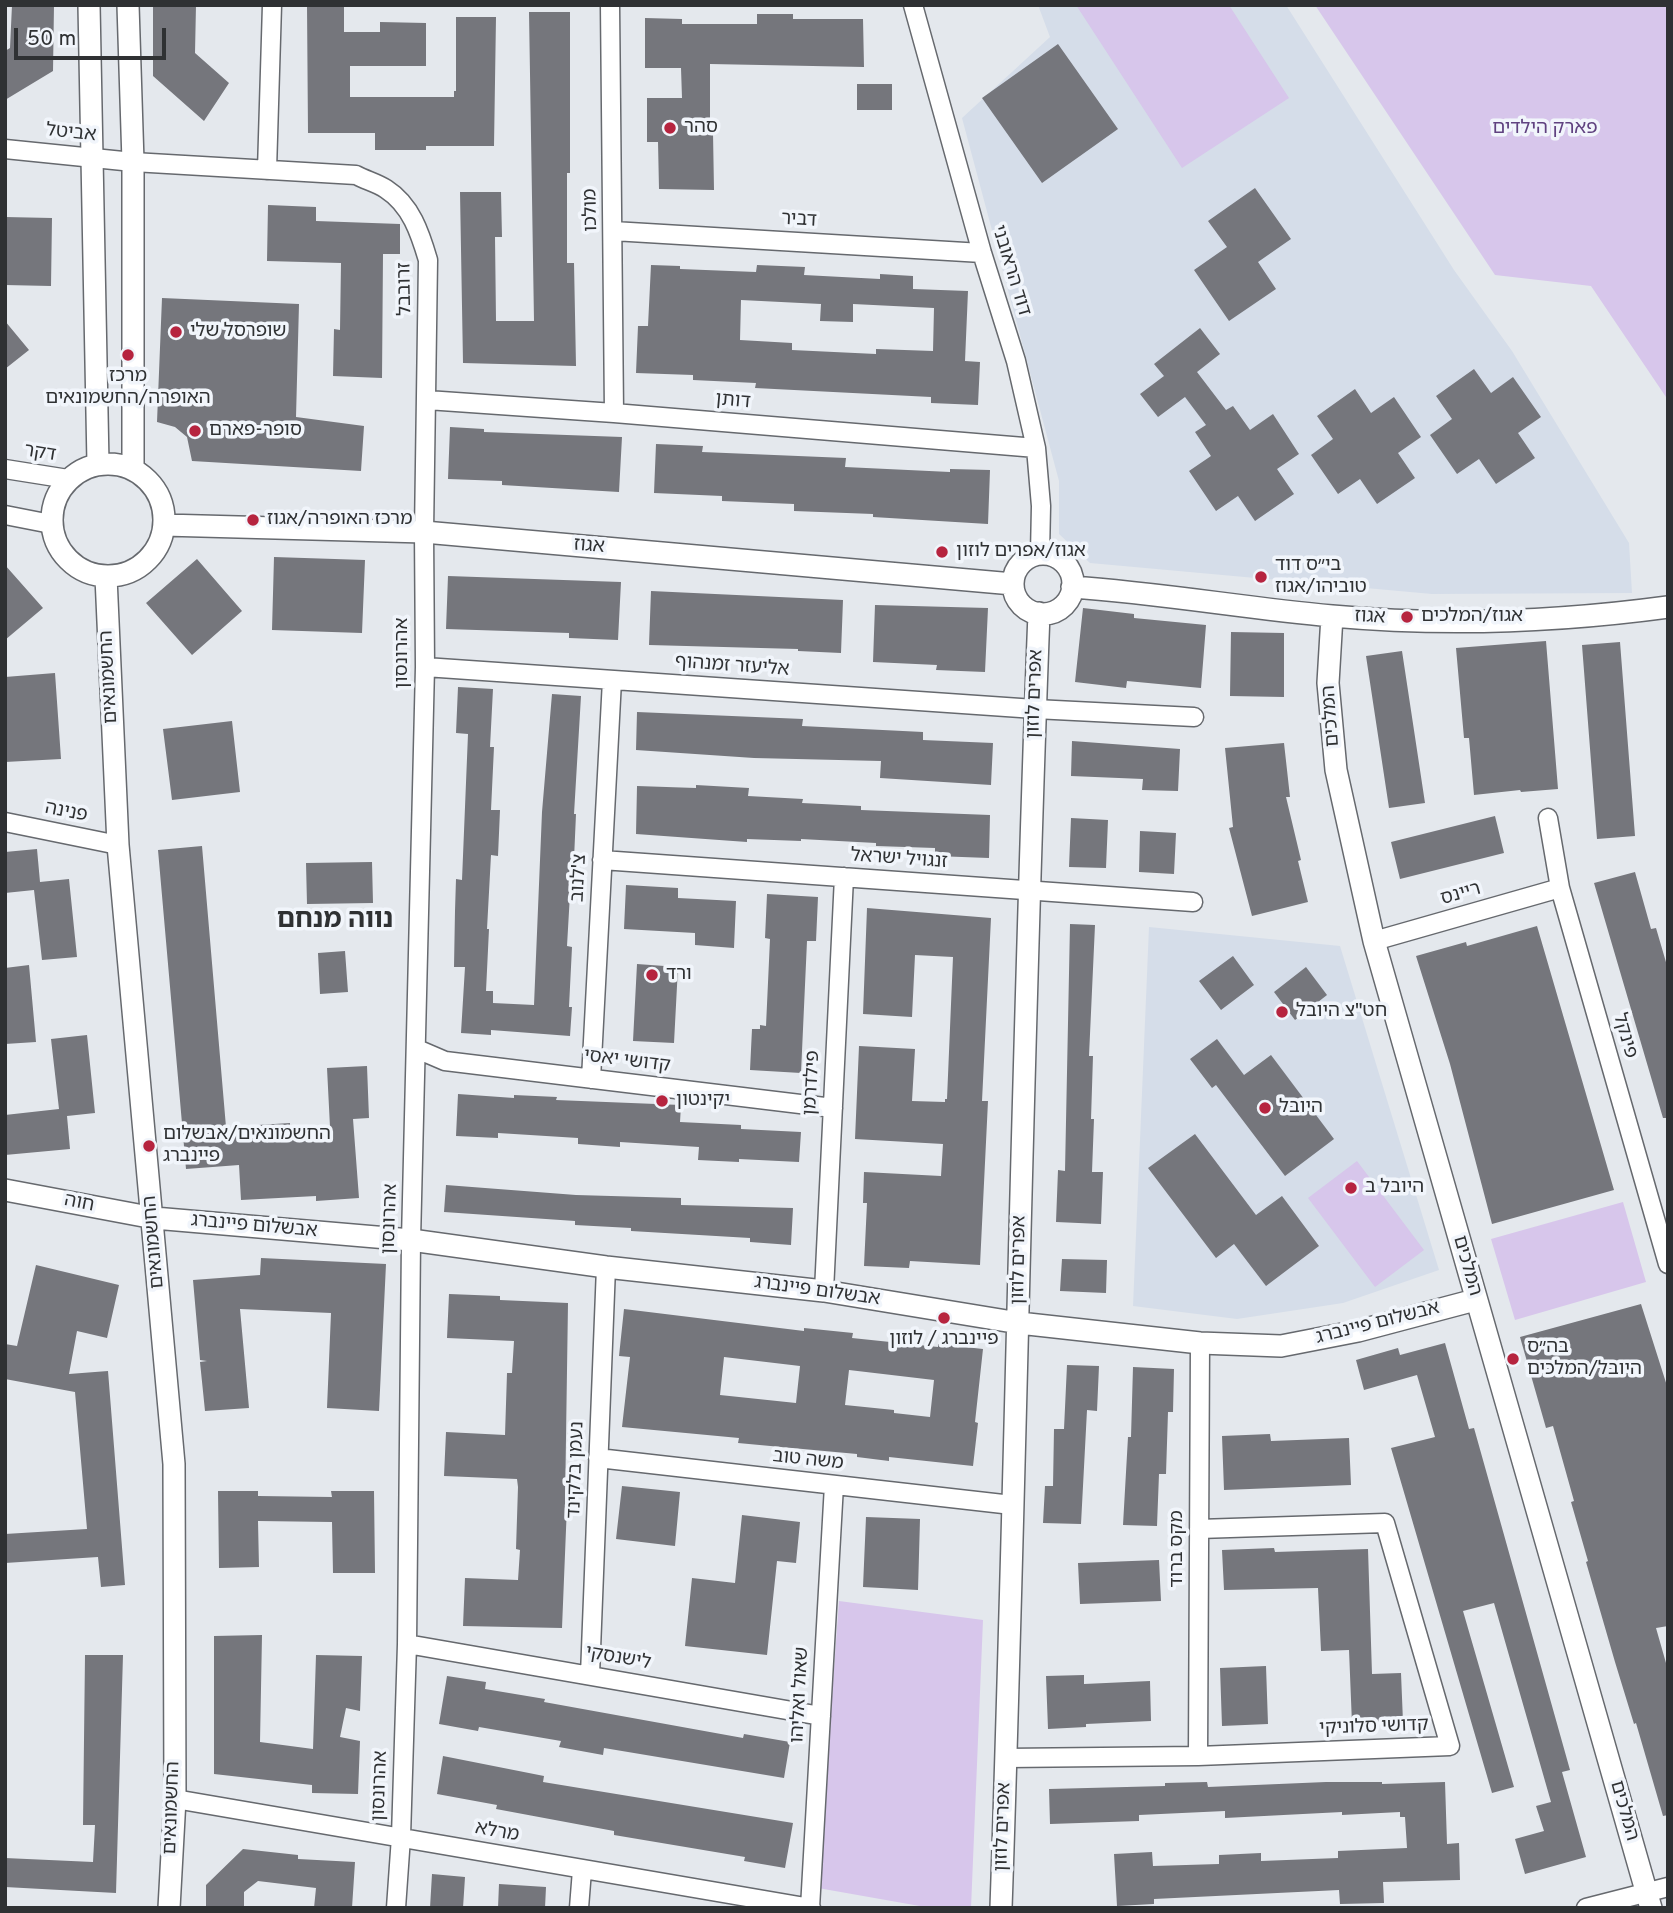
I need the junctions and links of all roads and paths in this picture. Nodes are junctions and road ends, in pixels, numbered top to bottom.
1 (89, 5) edge
2 (128, 5) edge
3 (272, 5) edge
4 (610, 5) edge
5 (913, 5) edge
6 (5, 149) edge
7 (93, 158) junction
8 (133, 162) junction
9 (267, 170) junction
10 (613, 231) junction
11 (982, 253) junction
12 (427, 400) junction
13 (614, 413) junction
14 (1036, 448) junction
15 (98, 464) junction
16 (5, 469) edge
17 (133, 469) junction
18 (68, 479) junction
19 (5, 515) edge
20 (51, 524) junction
21 (164, 525) junction
22 (424, 532) junction
23 (1040, 554) junction
24 (106, 577) junction
25 (1013, 584) junction
26 (1072, 587) junction
27 (1668, 607) edge
28 (1039, 613) junction
29 (1332, 616) junction
30 (425, 667) junction
31 (612, 680) junction
32 (1035, 709) junction
33 (1194, 717) dead end
34 (1548, 818) dead end
35 (5, 822) edge
36 (118, 845) junction
37 (602, 860) junction
38 (844, 877) junction
39 (1560, 888) junction
40 (1028, 890) junction
41 (1194, 902) dead end
42 (1374, 942) junction
43 (417, 1049) junction
44 (591, 1079) junction
45 (833, 1108) junction
46 (5, 1189) edge
47 (153, 1218) junction
48 (411, 1240) junction
49 (1668, 1264) edge
50 (606, 1267) junction
51 (824, 1291) junction
52 (1475, 1300) junction
53 (1018, 1323) junction
54 (1200, 1343) junction
55 (598, 1458) junction
56 (834, 1485) junction
57 (1012, 1505) junction
58 (1199, 1529) junction
59 (407, 1644) junction
60 (590, 1675) junction
61 (821, 1716) junction
62 (1198, 1756) junction
63 (1006, 1758) junction
64 (175, 1799) junction
65 (401, 1838) junction
66 (582, 1870) junction
67 (1668, 1887) edge
68 (1649, 1900) edge
69 (169, 1908) edge
70 (396, 1908) edge
71 (579, 1908) edge
72 (810, 1908) edge
73 (1001, 1908) edge
74 (1586, 1908) edge

1 - 7 street
2 - 8 street
3 - 9 street
4 - 10 street, מולכו
5 - 11 street, דוד הראובני
6 - 7 street, אביטל
7 - 8 street, אביטל
7 - 15 street
8 - 9 street, זרובבל
8 - 17 street
9 - 12 street, זרובבל
10 - 11 street, דביר
10 - 13 street, מולכו
11 - 14 street, דוד הראובני
12 - 13 street, דותן
12 - 22 street, זרובבל
13 - 14 street, דותן
14 - 23 street, דוד הראובני
15 - 17 street
15 - 18 street
16 - 18 street, דקר
17 - 21 street
18 - 20 street
19 - 20 street
20 - 24 street
21 - 22 street, אגוז
21 - 24 street
22 - 25 street, אגוז
22 - 30 street, אהרונסון
23 - 25 street
23 - 26 street
24 - 36 street, החשמונאים
25 - 28 street
26 - 28 street
26 - 29 street, אגוז
27 - 29 street, אגוז
28 - 32 street, אפרים לוזון
29 - 42 street, המלכים
30 - 31 street, אליעזר זמנהוף
30 - 43 street, אהרונסון
31 - 32 street, אליעזר זמנהוף
31 - 37 street, צ'לנוב
32 - 33 street, אליעזר זמנהוף
32 - 40 street, אפרים לוזון
34 - 39 street, פינקל
35 - 36 street, פנינה
36 - 47 street, החשמונאים
37 - 38 street, זנגויל ישראל
37 - 44 street, צ'לנוב
38 - 40 street, זנגויל ישראל
38 - 45 street, פילדרמן
39 - 42 street, ריינס
39 - 49 street, פינקל
40 - 41 street, זנגויל ישראל
40 - 53 street, אפרים לוזון
42 - 52 street, המלכים
43 - 44 street, קדושי יאסי
43 - 48 street, אהרונסון
44 - 45 street, קדושי יאסי
45 - 51 street, פילדרמן
46 - 47 street, חוה
47 - 48 street, אבשלום פיינברג
47 - 64 street, החשמונאים
48 - 50 street, אבשלום פיינברג
48 - 59 street, אהרונסון
50 - 51 street, אבשלום פיינברג
50 - 55 street, נעמן בלקינד
51 - 53 street, אבשלום פיינברג
52 - 54 street, אבשלום פיינברג
52 - 68 street, המלכים
53 - 54 street, אבשלום פיינברג
53 - 57 street, אפרים לוזון
54 - 58 street, מקס ברוד
55 - 56 street, משה טוב
55 - 60 street, נעמן בלקינד
56 - 57 street, משה טוב
56 - 61 street, שאול ואליהו
57 - 63 street, אפרים לוזון
58 - 62 street, מקס ברוד
58 - 62 street, קדושי סלוניקי
59 - 60 street, לישנסקי
59 - 65 street, אהרונסון
60 - 61 street, לישנסקי
61 - 72 street, שאול ואליהו
62 - 63 street, קדושי סלוניקי
63 - 73 street, אפרים לוזון
64 - 65 street, מרלא
64 - 69 street, החשמונאים
65 - 66 street, מרלא
65 - 70 street, אהרונסון
66 - 71 street
66 - 72 street, מרלא
67 - 68 street
68 - 74 street

